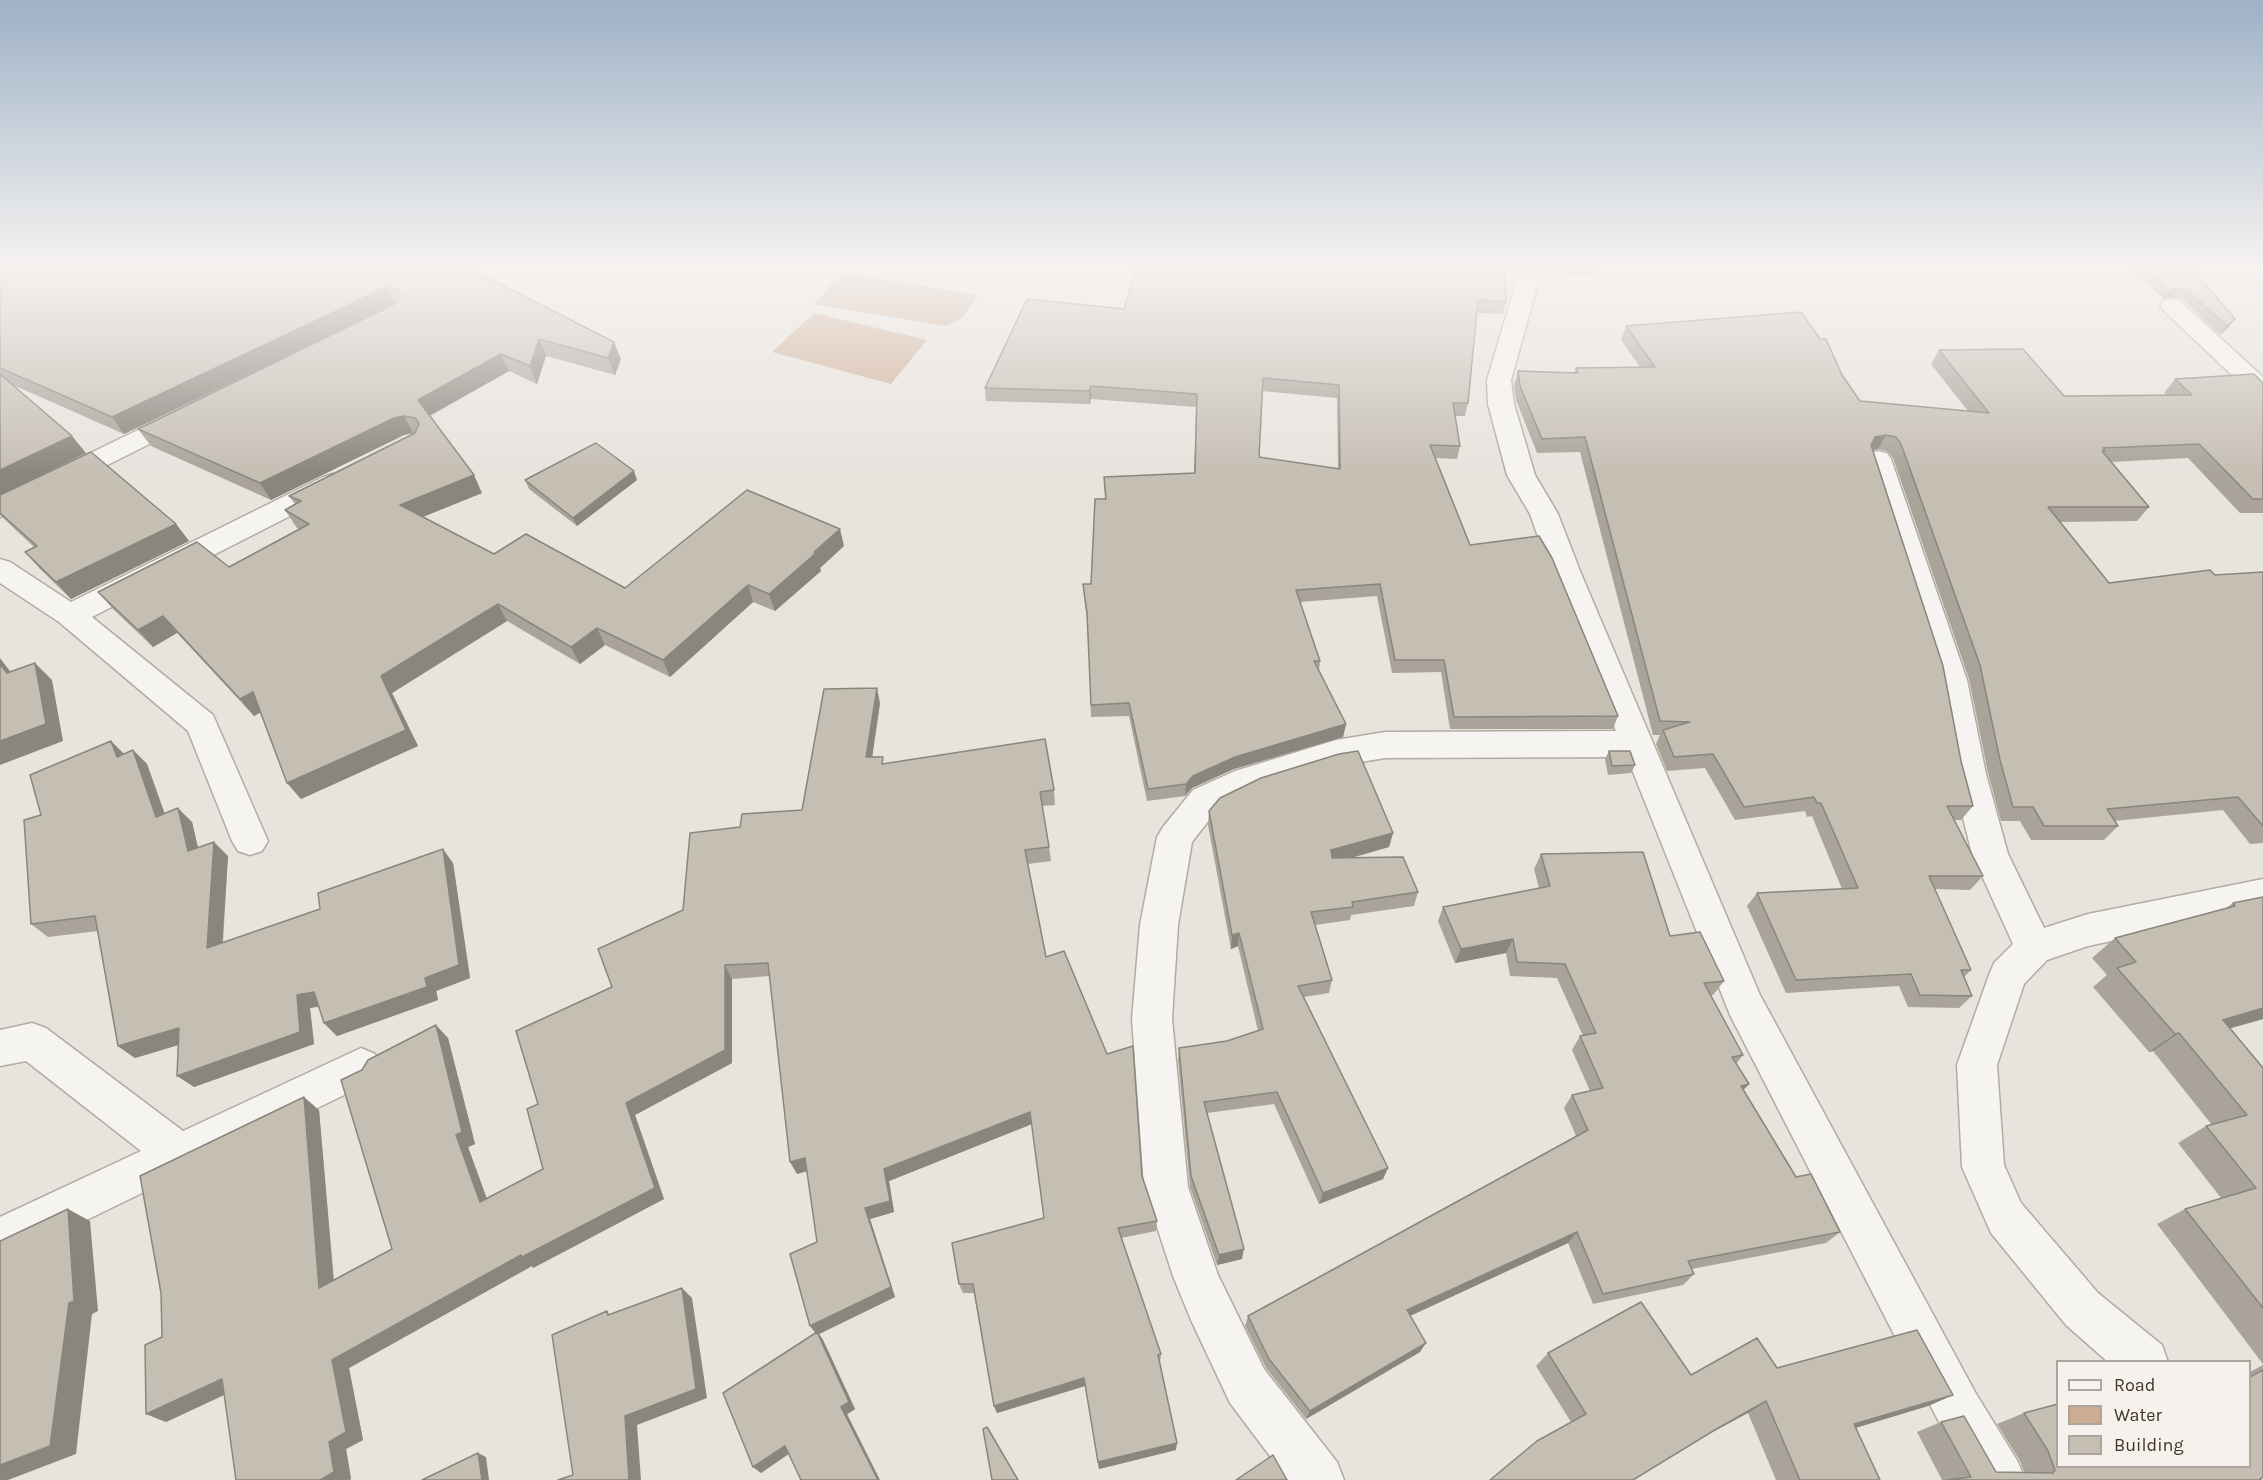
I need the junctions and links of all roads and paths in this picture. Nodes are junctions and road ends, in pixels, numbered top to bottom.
1 (1511, 337) edge
2 (2205, 337) edge
3 (2263, 391) edge
4 (203, 408) edge
5 (1878, 459) edge
6 (359, 470) edge
7 (0, 508) edge
8 (0, 569) edge
9 (69, 615) junction
10 (1638, 744) junction
11 (250, 841) dead end
12 (2263, 894) edge
13 (2034, 948) junction
14 (0, 1048) edge
15 (361, 1067) edge
16 (179, 1154) junction
17 (0, 1240) edge
18 (2143, 1360) edge
19 (1319, 1480) edge
20 (2000, 1480) edge

1 - 10 street
2 - 3 street
4 - 7 street
5 - 13 street
6 - 9 street
8 - 9 street
9 - 11 street
10 - 19 street
10 - 20 street
12 - 13 street
13 - 18 street
14 - 16 street
15 - 16 street
16 - 17 street

